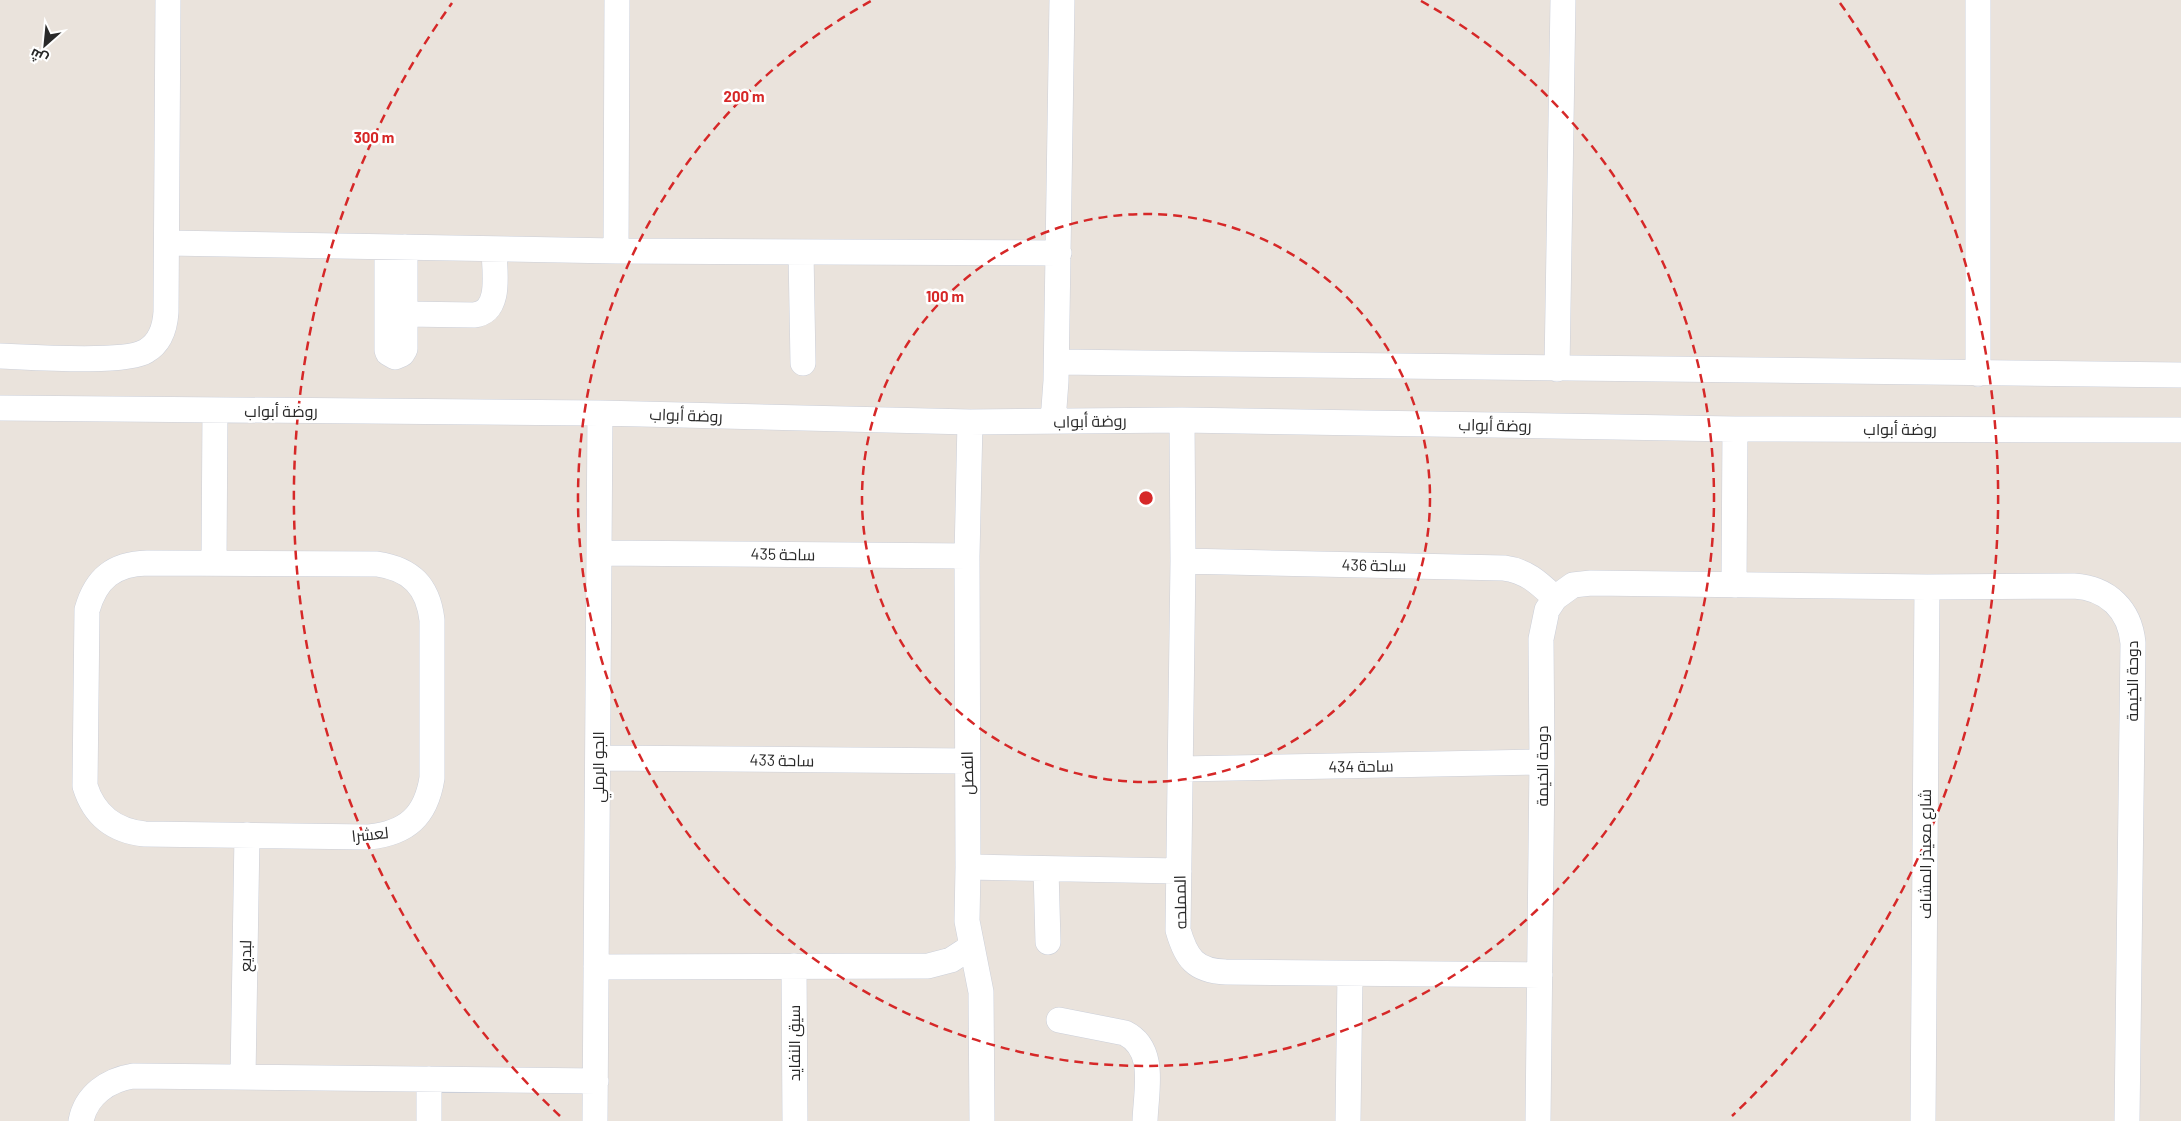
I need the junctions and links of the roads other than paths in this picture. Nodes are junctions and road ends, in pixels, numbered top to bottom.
1 (168, 0) edge
2 (617, 0) edge
3 (1062, 0) edge
4 (1563, 0) edge
5 (1978, 0) edge
6 (167, 243) junction
7 (396, 247) junction
8 (494, 249) junction
9 (616, 251) junction
10 (801, 252) junction
11 (1059, 253) junction
12 (405, 314) junction
13 (0, 356) edge
14 (1056, 362) junction
15 (803, 363) dead end
16 (1557, 369) junction
17 (1978, 374) junction
18 (2181, 375) edge
19 (0, 408) edge
20 (215, 410) junction
21 (600, 413) junction
22 (1182, 420) junction
23 (970, 422) junction
24 (1053, 422) junction
25 (1735, 429) junction
26 (2181, 430) edge
27 (599, 553) junction
28 (967, 556) junction
29 (1182, 561) junction
30 (214, 563) junction
31 (1734, 585) junction
32 (1927, 587) junction
33 (1555, 598) junction
34 (598, 758) junction
35 (967, 762) junction
36 (1542, 762) junction
37 (1181, 769) junction
38 (247, 835) junction
39 (968, 867) junction
40 (1046, 869) junction
41 (1179, 872) junction
42 (1048, 942) dead end
43 (970, 947) junction
44 (794, 966) junction
45 (596, 967) junction
46 (1350, 974) junction
47 (1540, 975) junction
48 (1059, 1020) dead end
49 (244, 1077) junction
50 (429, 1079) junction
51 (596, 1081) junction
52 (81, 1121) edge
53 (429, 1121) edge
54 (595, 1121) edge
55 (795, 1121) edge
56 (982, 1121) edge
57 (1145, 1121) edge
58 (1348, 1121) edge
59 (1538, 1121) edge
60 (1922, 1121) edge
61 (2127, 1121) edge

1 - 6 street
2 - 9 street
3 - 11 street
4 - 16 street
5 - 17 street
6 - 7 street
6 - 13 street
7 - 8 street
7 - 12 street
7 - 12 street
8 - 9 street
8 - 12 street
9 - 10 street
10 - 11 street
10 - 15 street
11 - 14 street
14 - 16 street
14 - 24 street
16 - 17 street
17 - 18 street
19 - 20 street, روضة أبواب
20 - 21 street, روضة أبواب
20 - 30 street
21 - 23 street, روضة أبواب
21 - 27 street, الجو الرملي
22 - 24 street, روضة أبواب
22 - 25 street, روضة أبواب
22 - 29 street, المملحه
23 - 24 street, روضة أبواب
23 - 28 street, الفصل
25 - 26 street, روضة أبواب
25 - 31 street
27 - 28 street, ساحة 435
27 - 34 street, الجو الرملي
28 - 35 street, الفصل
29 - 33 street, ساحة 436
29 - 37 street, المملحه
30 - 38 street, لعشرا
30 - 38 street, لعشرا
31 - 32 street, دوحة الخيمة
31 - 33 street, دوحة الخيمة
32 - 60 street, شارع معيذر المشاف
32 - 61 street, دوحة الخيمة
33 - 36 street, دوحة الخيمة
34 - 35 street, ساحة 433
34 - 45 street, الجو الرملي
35 - 39 street, الفصل
36 - 37 street, ساحة 434
36 - 47 street, دوحة الخيمة
37 - 41 street, المملحه
38 - 49 street, لبديع
39 - 40 street
39 - 43 street, الفصل
40 - 41 street
40 - 42 street
41 - 46 street, المملحه
43 - 44 street
43 - 56 street, الفصل
44 - 45 street
44 - 55 street, سيق النفايد
45 - 51 street, الجو الرملي
46 - 47 street, المملحه
46 - 58 street
47 - 59 street, دوحة الخيمة
48 - 57 street
49 - 50 street
49 - 52 street
50 - 51 street
50 - 53 street
51 - 54 street, الجو الرملي

